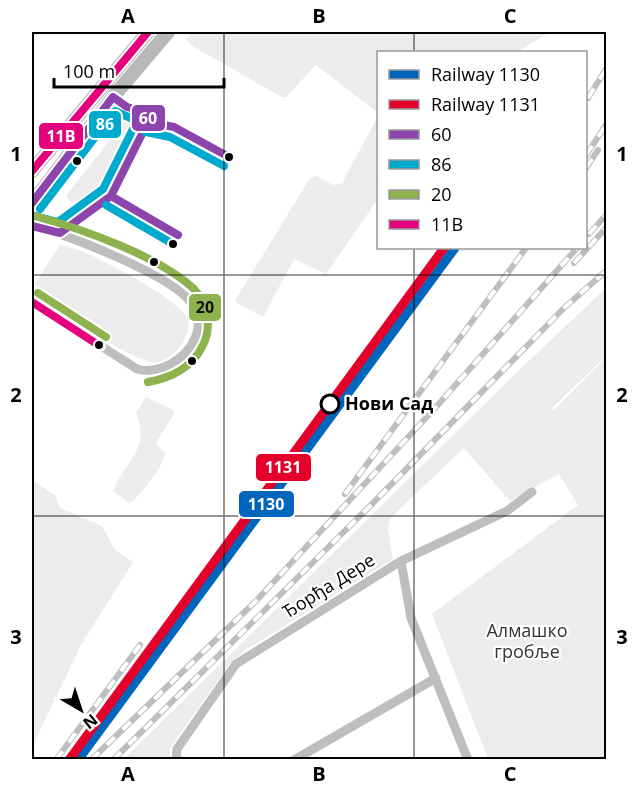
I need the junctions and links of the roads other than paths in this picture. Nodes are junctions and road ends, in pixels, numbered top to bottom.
1 (148, 32) edge
2 (168, 32) edge
3 (32, 171) edge
4 (32, 203) edge
5 (32, 226) edge
6 (32, 302) edge
7 (532, 492) dead end
8 (401, 561) junction
9 (435, 678) junction
10 (176, 759) edge
11 (294, 759) edge
12 (468, 759) edge

1 - 3 main road
2 - 4 main road
5 - 6 street
7 - 8 street, Ђорђа Дере
8 - 9 street
8 - 10 street, Ђорђа Дере
9 - 11 street
9 - 12 street

